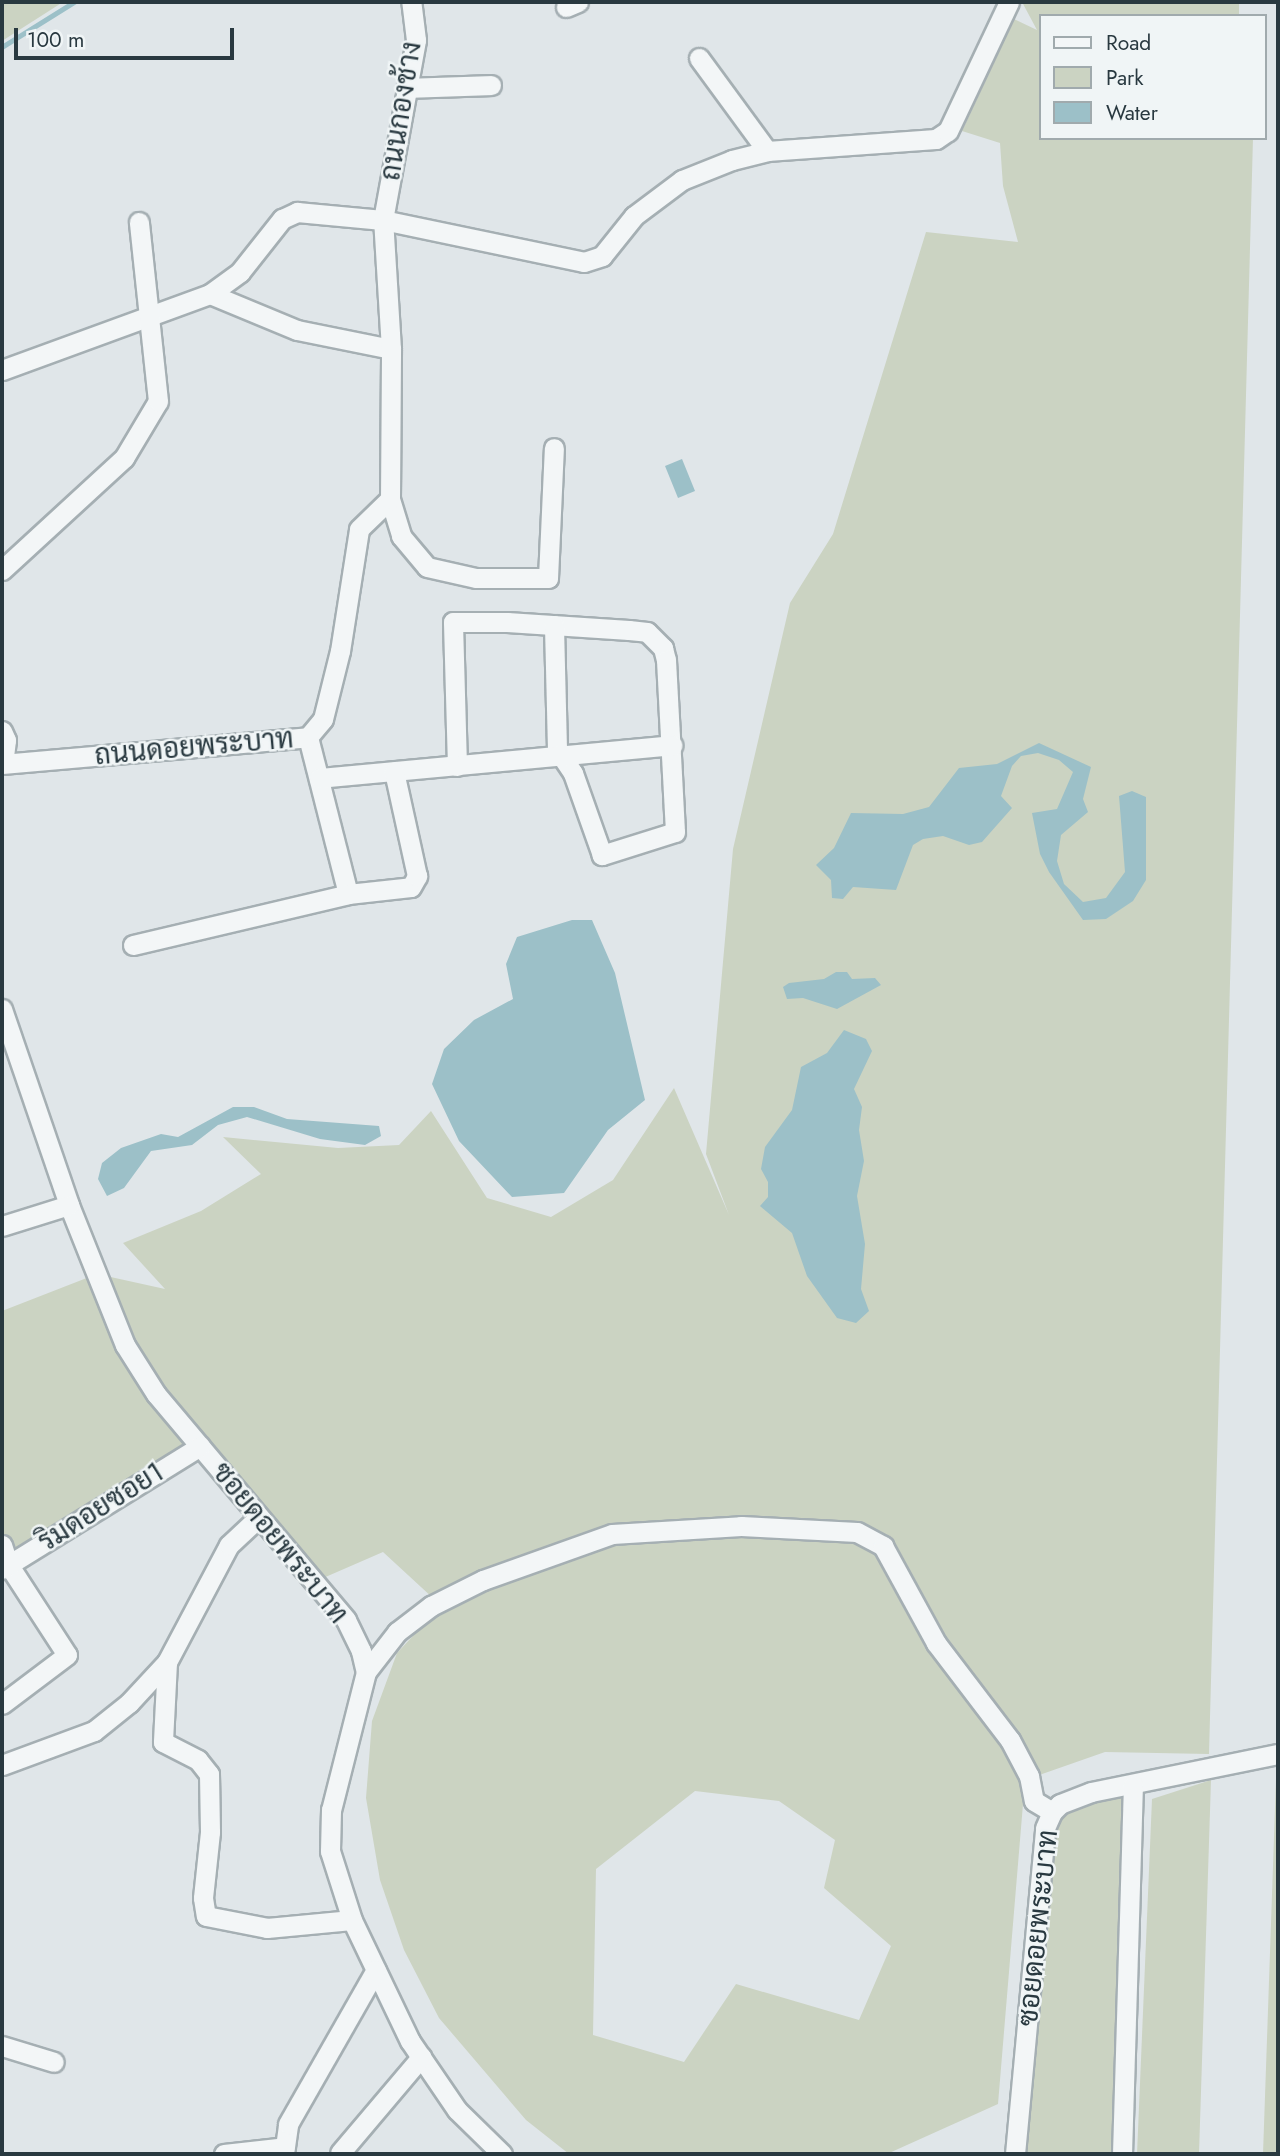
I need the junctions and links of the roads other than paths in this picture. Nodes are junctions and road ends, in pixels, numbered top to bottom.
1 (411, 2) edge
2 (1009, 2) edge
3 (699, 58) dead end
4 (491, 85) dead end
5 (407, 88) junction
6 (767, 151) junction
7 (383, 220) junction
8 (139, 222) dead end
9 (210, 294) junction
10 (153, 318) junction
11 (391, 349) junction
12 (2, 370) edge
13 (555, 448) dead end
14 (390, 499) junction
15 (2, 570) edge
16 (555, 625) junction
17 (2, 731) edge
18 (308, 737) junction
19 (672, 746) junction
20 (562, 756) junction
21 (3, 764) edge
22 (457, 766) junction
23 (394, 771) junction
24 (319, 778) junction
25 (348, 894) junction
26 (133, 945) dead end
27 (2, 1009) edge
28 (69, 1205) junction
29 (2, 1226) edge
30 (200, 1446) junction
31 (259, 1517) junction
32 (2, 1545) edge
33 (5, 1566) edge
34 (167, 1662) junction
35 (366, 1672) junction
36 (2, 1704) edge
37 (1278, 1754) edge
38 (2, 1765) edge
39 (1133, 1785) junction
40 (1052, 1812) junction
41 (352, 1920) junction
42 (376, 1970) junction
43 (2, 2046) edge
44 (421, 2057) junction
45 (54, 2062) dead end
46 (285, 2151) edge
47 (340, 2153) edge
48 (224, 2154) edge
49 (502, 2154) edge
50 (1015, 2154) edge
51 (1122, 2154) edge

1 - 5 street, ถนนกองช้าง
2 - 6 street
3 - 6 street
4 - 5 street
5 - 7 street, ถนนกองช้าง
6 - 7 street
7 - 9 street
7 - 11 street
8 - 10 street
9 - 10 street
9 - 11 street
10 - 12 street
10 - 15 street
11 - 14 street
13 - 14 street
14 - 18 street, ถนนดอยพระบาท
16 - 19 street
16 - 20 street
16 - 22 street
17 - 21 street
18 - 21 street, ถนนดอยพระบาท
18 - 24 street
19 - 20 street
19 - 20 street
20 - 22 street
22 - 23 street
23 - 24 street
23 - 25 street
24 - 25 street
25 - 26 street
27 - 28 street, ซอยดอยพระบาท
28 - 29 street
28 - 30 street, ซอยดอยพระบาท
30 - 31 street, ซอยดอยพระบาท
30 - 33 street, ริมดอยซอย1
31 - 34 street
31 - 35 street, ซอยดอยพระบาท
32 - 33 street
33 - 36 street
34 - 38 street
34 - 41 street
35 - 40 street
35 - 41 street
37 - 39 street, ซอยดอยพระบาท
39 - 40 street, ซอยดอยพระบาท
39 - 51 street
40 - 50 street, ซอยดอยพระบาท
41 - 42 street
42 - 44 street
42 - 46 street
43 - 45 street
44 - 47 street
44 - 49 street
46 - 48 street

